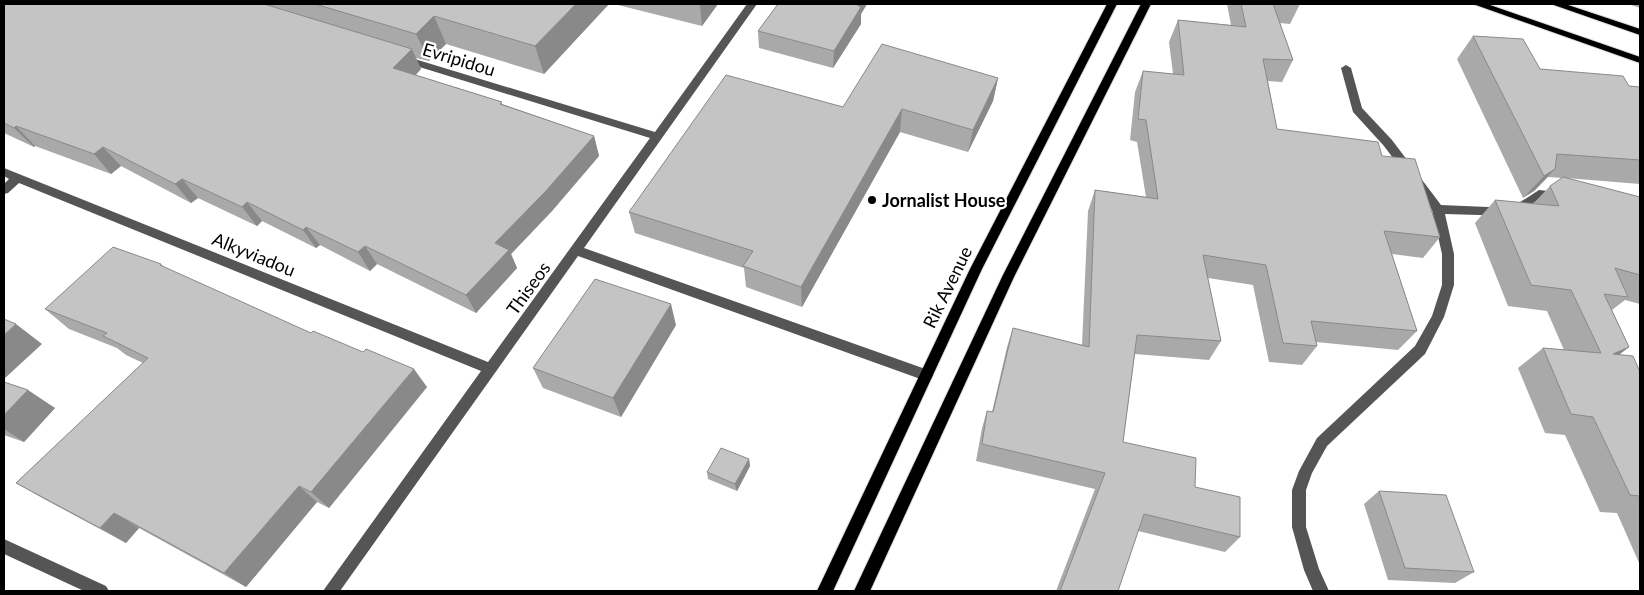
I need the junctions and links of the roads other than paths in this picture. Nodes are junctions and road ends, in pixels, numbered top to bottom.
1 (752, 4) edge
2 (1112, 4) edge
3 (1146, 4) edge
4 (1478, 4) edge
5 (1556, 4) edge
6 (1640, 32) edge
7 (394, 56) edge
8 (1640, 60) edge
9 (1346, 68) dead end
10 (656, 136) junction
11 (4, 172) edge
12 (18, 177) junction
13 (4, 190) edge
14 (1567, 197) edge
15 (1438, 209) junction
16 (576, 250) junction
17 (490, 369) junction
18 (926, 375) junction
19 (4, 546) edge
20 (101, 591) edge
21 (331, 591) edge
22 (825, 591) edge
23 (862, 591) edge
24 (1321, 591) edge

1 - 10 street, Thiseos
2 - 18 main road, Rik Avenue
3 - 23 main road
4 - 8 main road
5 - 6 main road
7 - 10 street, Evripidou
9 - 15 street
10 - 16 street, Thiseos
11 - 12 street, Alkyviadou
12 - 13 street
12 - 17 street, Alkyviadou
14 - 15 street
15 - 24 street
16 - 17 street, Thiseos
16 - 18 street
17 - 21 street, Thiseos
18 - 22 main road, Rik Avenue
19 - 20 street

